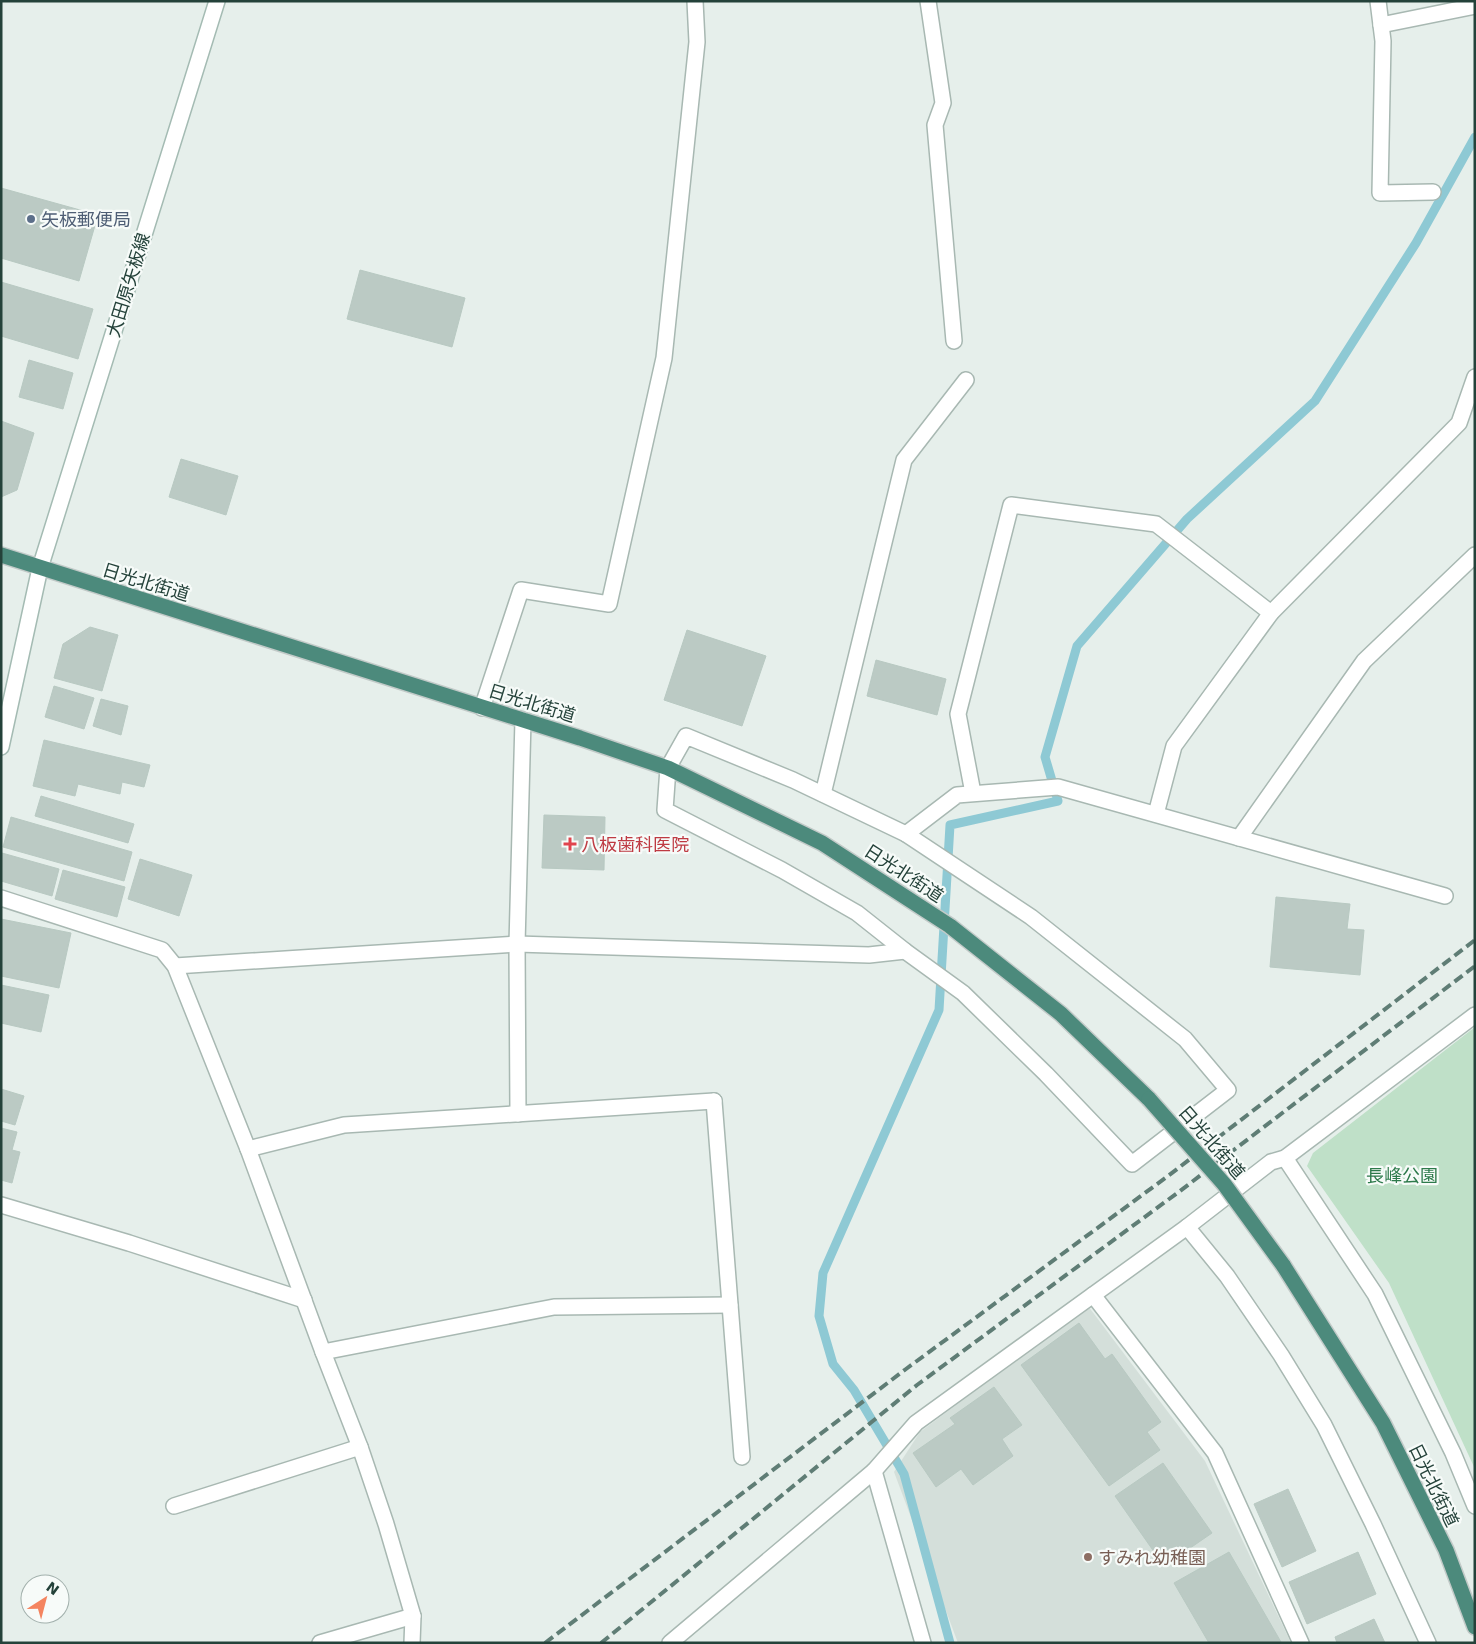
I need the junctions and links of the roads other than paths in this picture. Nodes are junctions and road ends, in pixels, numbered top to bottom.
1 (217, 1) edge
2 (695, 1) edge
3 (928, 1) edge
4 (1378, 1) edge
5 (1475, 6) edge
6 (1381, 25) junction
7 (1433, 192) dead end
8 (954, 341) dead end
9 (1475, 377) edge
10 (966, 380) dead end
11 (1475, 555) edge
12 (1, 556) edge
13 (40, 568) junction
14 (1271, 613) junction
15 (482, 708) junction
16 (523, 720) junction
17 (1, 747) edge
18 (668, 768) junction
19 (973, 793) junction
20 (823, 794) junction
21 (1156, 814) junction
22 (906, 834) junction
23 (1239, 838) junction
24 (1445, 896) dead end
25 (1, 898) edge
26 (517, 944) junction
27 (905, 951) junction
28 (175, 966) junction
29 (1475, 1015) edge
30 (518, 1114) junction
31 (248, 1149) junction
32 (1285, 1158) junction
33 (1, 1205) edge
34 (1187, 1227) junction
35 (1093, 1296) junction
36 (304, 1300) junction
37 (730, 1306) junction
38 (323, 1352) junction
39 (360, 1447) junction
40 (742, 1457) dead end
41 (874, 1471) junction
42 (174, 1506) dead end
43 (1475, 1506) edge
44 (412, 1616) junction
45 (1475, 1627) edge
46 (320, 1643) edge
47 (412, 1643) edge
48 (670, 1643) edge
49 (924, 1643) edge
50 (1301, 1643) edge
51 (1428, 1643) edge

1 - 13 street, 大田原矢板線
2 - 15 street
3 - 8 street
4 - 6 street
5 - 6 street
6 - 7 street
9 - 14 street
10 - 20 street
11 - 23 street
12 - 13 highway, 日光北街道
13 - 15 highway, 日光北街道
13 - 17 street, 大田原矢板線
14 - 19 street
14 - 21 street
15 - 16 highway, 日光北街道
16 - 18 highway, 日光北街道
16 - 26 street
18 - 20 street
18 - 27 street
18 - 45 highway, 日光北街道, bridge
19 - 21 street
19 - 22 street
20 - 22 street
21 - 23 street
22 - 27 street
23 - 24 street
25 - 28 street
26 - 27 street
26 - 28 street
26 - 30 street
28 - 31 street
29 - 32 street
30 - 31 street
30 - 37 street
31 - 36 street
32 - 34 street
32 - 43 street
33 - 36 street
34 - 35 street
34 - 51 street
35 - 41 street
35 - 50 street
36 - 38 street
37 - 38 street
37 - 40 street
38 - 39 street
39 - 42 street
39 - 44 street
41 - 48 street
41 - 49 street
44 - 46 street
44 - 47 street

